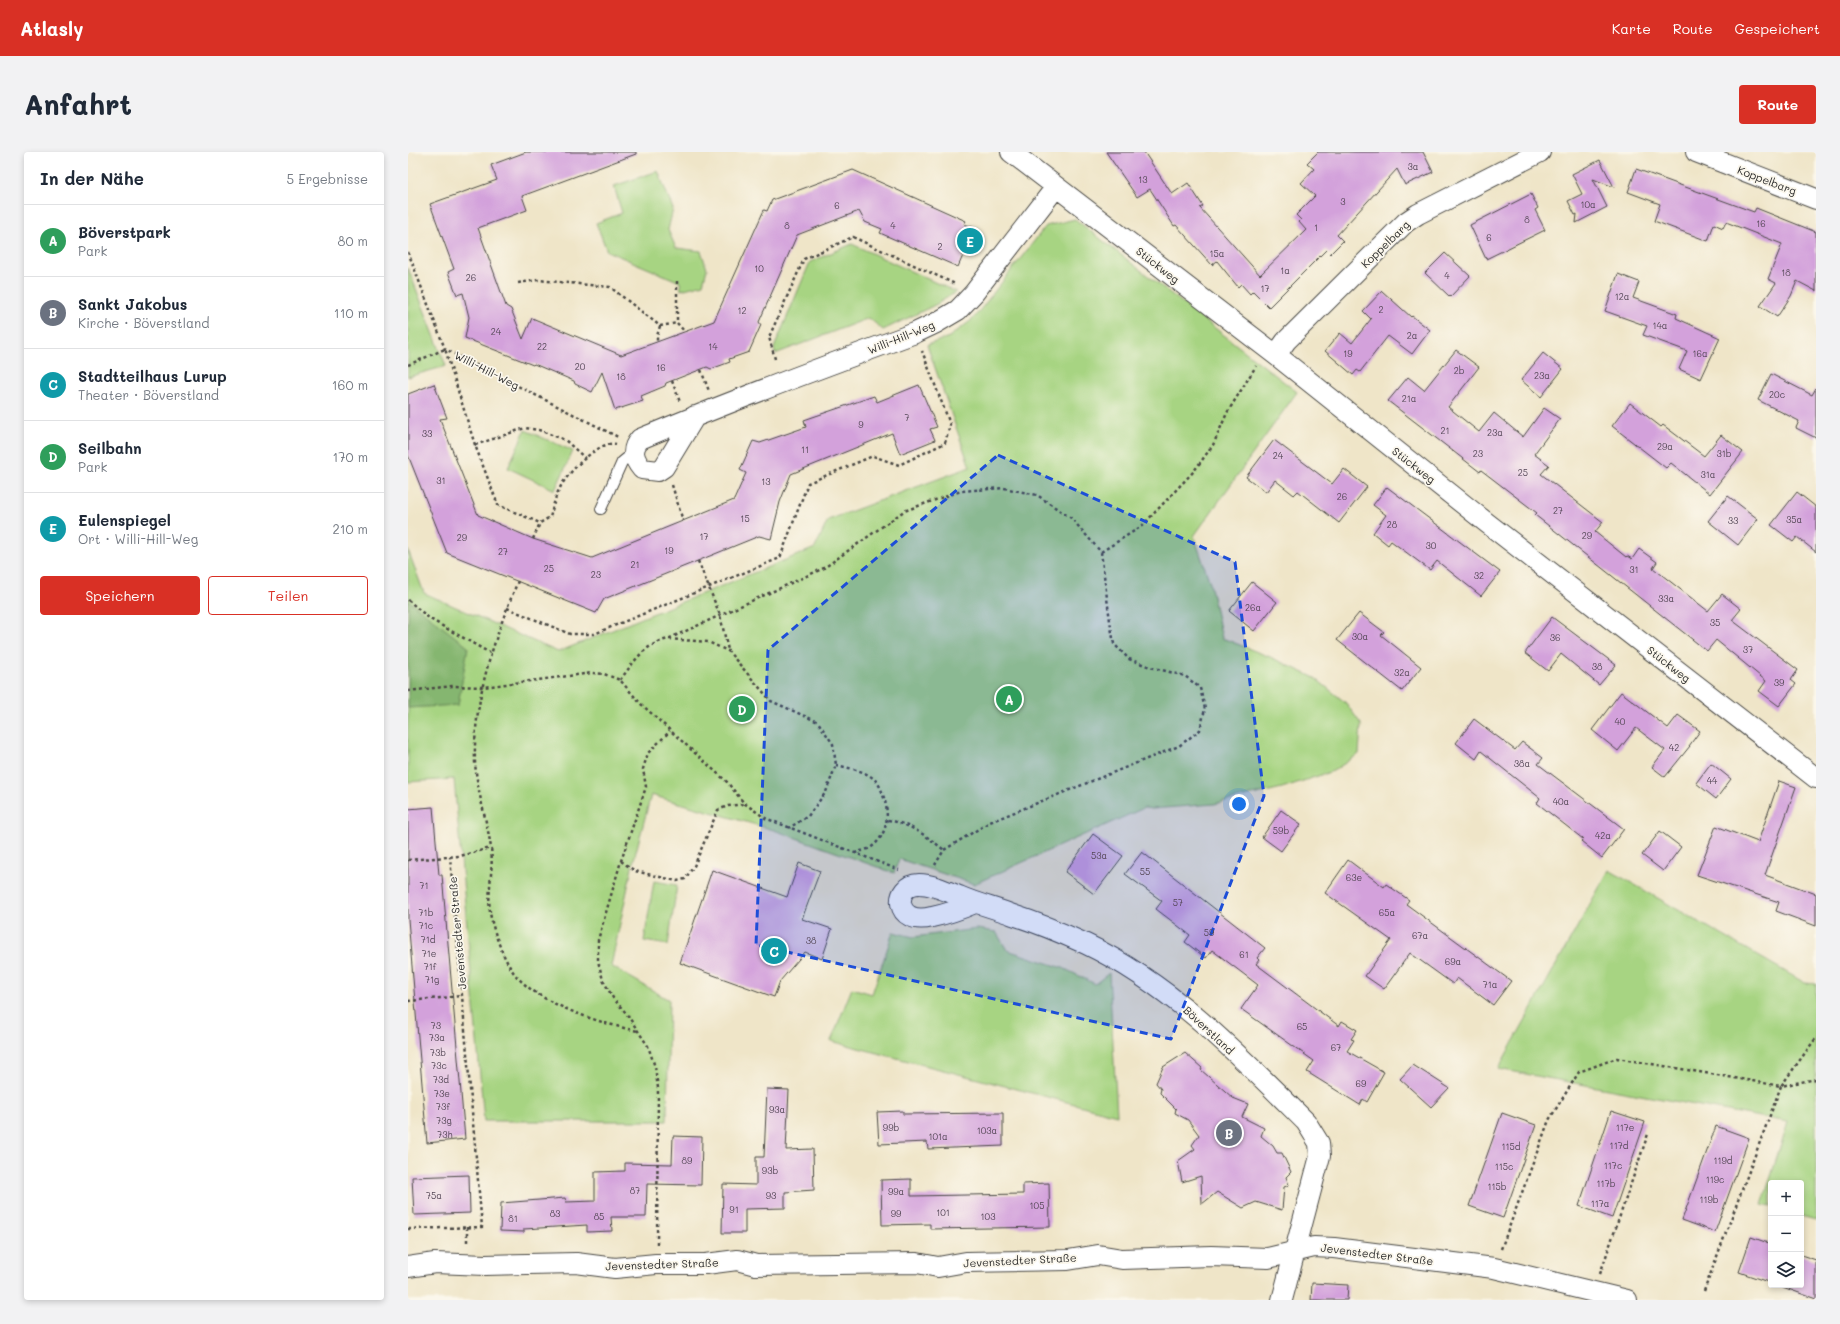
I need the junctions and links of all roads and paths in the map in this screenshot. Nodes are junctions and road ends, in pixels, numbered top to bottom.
1 (1011, 152) edge
2 (1540, 152) edge
3 (1696, 152) edge
4 (1056, 187) junction
5 (1816, 199) edge
6 (408, 252) edge
7 (677, 281) dead end
8 (518, 283) dead end
9 (956, 285) dead end
10 (676, 323) junction
11 (660, 326) junction
12 (685, 332) dead end
13 (657, 343) dead end
14 (919, 345) dead end
15 (445, 349) junction
16 (1276, 355) junction
17 (775, 359) dead end
18 (408, 365) edge
19 (1257, 365) dead end
20 (701, 370) dead end
21 (672, 381) dead end
22 (709, 392) dead end
23 (680, 403) dead end
24 (695, 416) junction
25 (475, 445) junction
26 (625, 446) junction
27 (585, 458) junction
28 (670, 478) dead end
29 (600, 509) dead end
30 (683, 521) dead end
31 (540, 523) junction
32 (533, 539) dead end
33 (1101, 552) junction
34 (698, 561) dead end
35 (518, 581) dead end
36 (709, 588) junction
37 (408, 600) edge
38 (507, 608) junction
39 (720, 615) junction
40 (668, 639) junction
41 (728, 650) junction
42 (490, 653) junction
43 (620, 680) junction
44 (483, 687) junction
45 (408, 691) edge
46 (670, 731) junction
47 (836, 765) junction
48 (1816, 778) edge
49 (744, 804) junction
50 (888, 820) junction
51 (789, 828) junction
52 (491, 848) junction
53 (944, 850) junction
54 (855, 853) junction
55 (450, 857) junction
56 (408, 860) edge
57 (621, 861) junction
58 (899, 870) dead end
59 (933, 870) dead end
60 (975, 903) dead end
61 (462, 996) junction
62 (408, 1001) edge
63 (638, 1031) junction
64 (1816, 1038) edge
65 (1816, 1079) edge
66 (1781, 1086) junction
67 (1648, 1134) dead end
68 (467, 1227) junction
69 (408, 1229) edge
70 (1501, 1250) dead end
71 (467, 1251) dead end
72 (1296, 1251) junction
73 (656, 1264) junction
74 (408, 1267) edge
75 (1598, 1280) dead end
76 (1704, 1291) dead end
77 (1282, 1300) edge
78 (1627, 1300) edge

1 - 4 street, Stückweg
2 - 16 street, Koppelbarg
3 - 5 street, Koppelbarg
4 - 16 street, Stückweg
4 - 24 street, Willi-Hill-Weg
6 - 15 path, Willi-Hill-Weg
7 - 10 path
8 - 11 path
9 - 17 path
10 - 11 path
10 - 12 path
11 - 13 path
14 - 36 path
15 - 18 path
15 - 25 path
15 - 26 path, Willi-Hill-Weg
16 - 48 street, Stückweg
19 - 33 path
20 - 22 path
21 - 23 path
24 - 26 street, Willi-Hill-Weg
24 - 26 street
25 - 27 path
25 - 31 path
26 - 27 path
26 - 29 lane
27 - 31 path
28 - 30 path
31 - 32 path
33 - 39 path
33 - 53 path
34 - 36 path
35 - 38 path
36 - 38 path
36 - 39 path
37 - 42 path
38 - 42 path
39 - 40 path
39 - 41 path
40 - 41 path
40 - 43 path
41 - 47 path
42 - 44 path
43 - 44 path
43 - 46 path
44 - 45 path
44 - 52 path
46 - 49 path
46 - 57 path
47 - 50 path
47 - 51 path
49 - 51 path
49 - 57 path
50 - 53 path
50 - 54 path
51 - 54 path
52 - 55 path
52 - 63 path
53 - 59 path
54 - 58 path
55 - 56 path
55 - 61 path, Jevenstedter Straße
57 - 63 path
60 - 72 street, Böverstland
61 - 62 path, Jevenstedter Straße
61 - 68 path, Jevenstedter Straße
63 - 73 path
64 - 66 path
65 - 66 path
66 - 70 path
66 - 76 path
67 - 75 path
68 - 69 path, Jevenstedter Straße
68 - 71 path
72 - 73 street, Jevenstedter Straße
72 - 77 street, Böverstland
72 - 78 street, Jevenstedter Straße
73 - 74 street, Jevenstedter Straße

